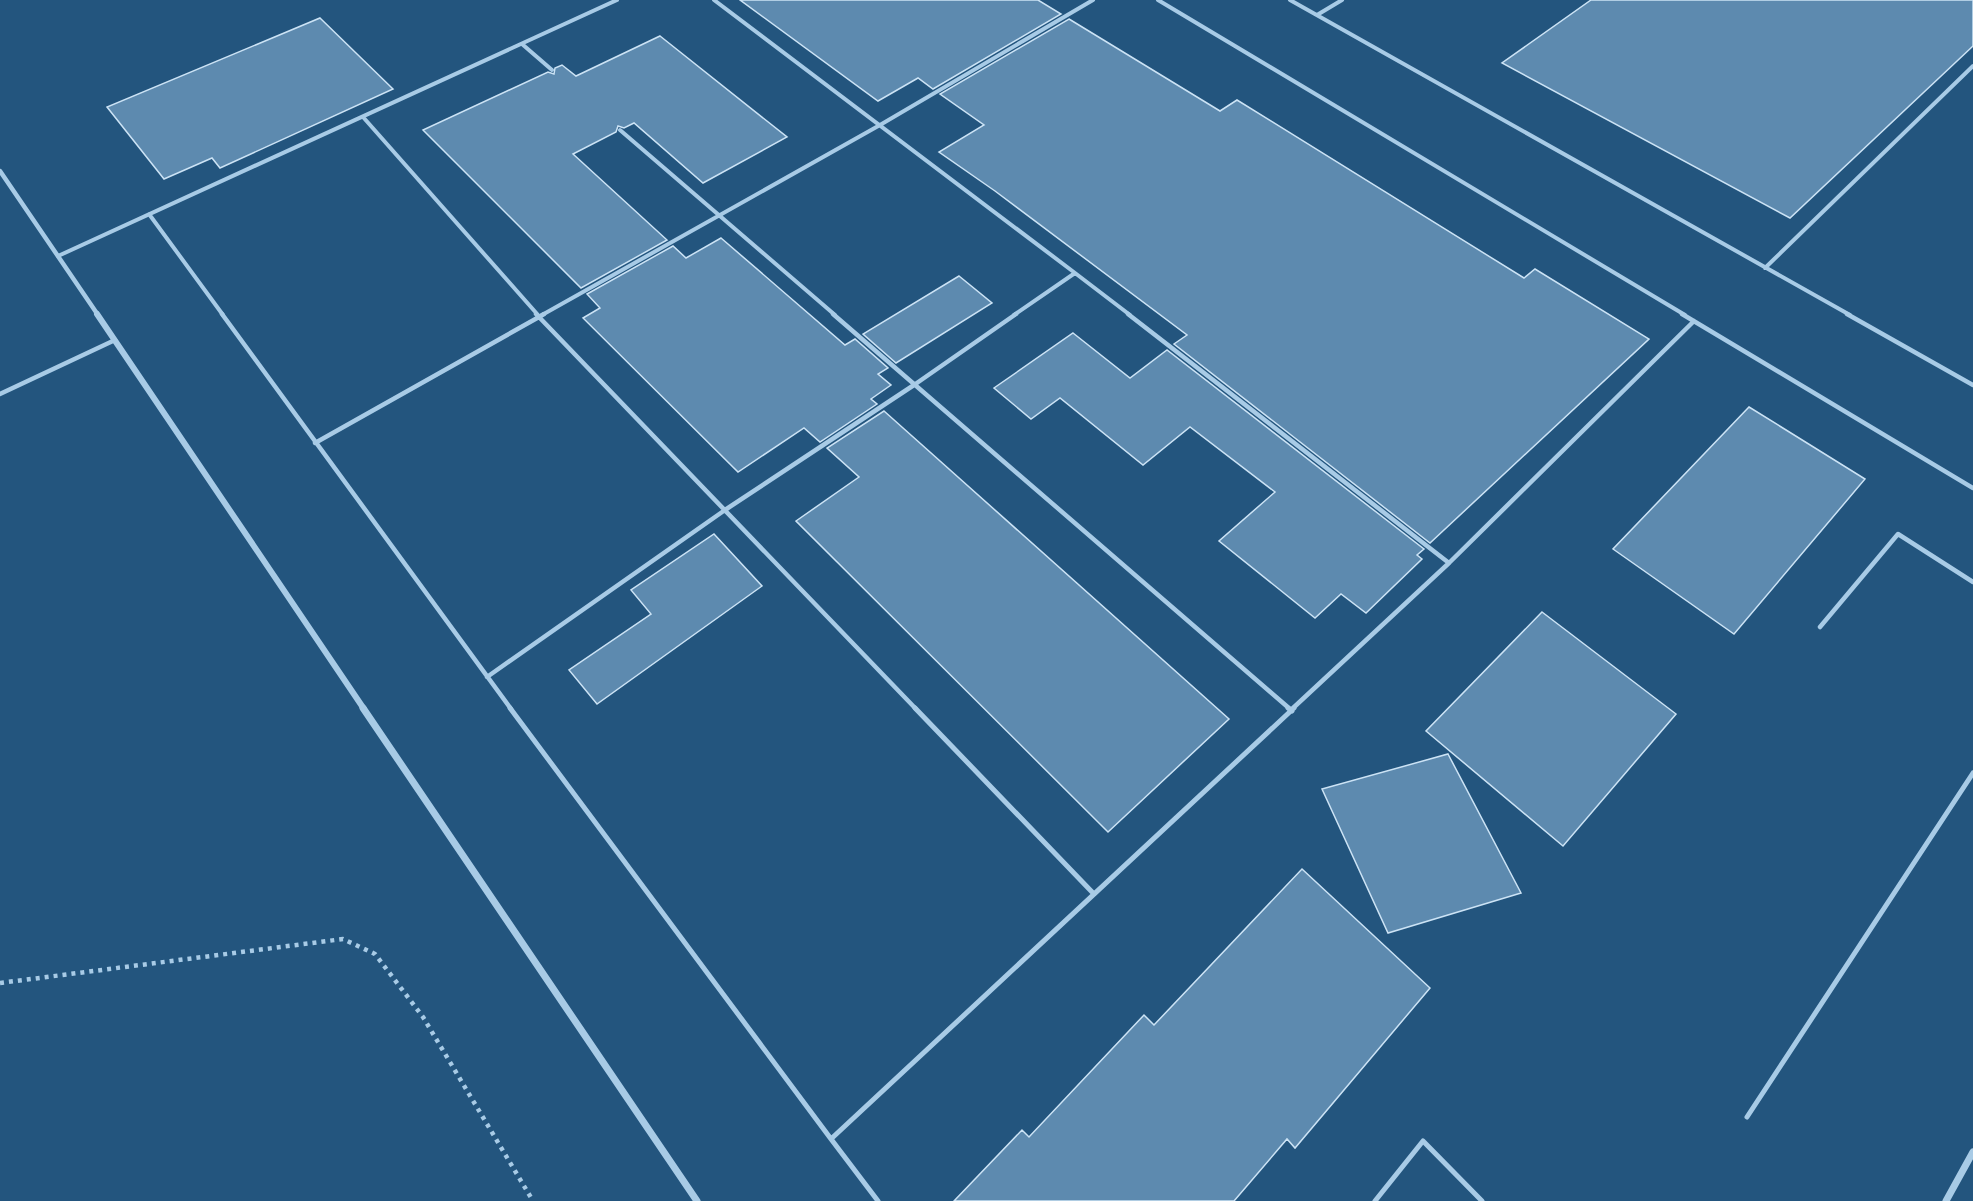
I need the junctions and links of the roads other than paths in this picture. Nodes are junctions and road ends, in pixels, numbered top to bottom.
1 (616, 0) edge
2 (714, 0) edge
3 (1093, 0) edge
4 (1158, 0) edge
5 (1290, 0) edge
6 (1342, 0) edge
7 (1317, 15) junction
8 (522, 44) junction
9 (1973, 66) edge
10 (552, 70) dead end
11 (363, 117) junction
12 (880, 125) junction
13 (620, 130) dead end
14 (0, 171) edge
15 (149, 214) junction
16 (718, 216) junction
17 (58, 256) junction
18 (1765, 267) junction
19 (1075, 273) junction
20 (539, 317) junction
21 (1694, 321) junction
22 (115, 339) junction
23 (914, 385) junction
24 (1973, 385) edge
25 (0, 394) edge
26 (315, 443) junction
27 (1973, 488) edge
28 (725, 510) junction
29 (1449, 563) junction
30 (1973, 582) edge
31 (1820, 627) dead end
32 (487, 677) junction
33 (1292, 711) junction
34 (1973, 773) edge
35 (1093, 893) junction
36 (1748, 1117) dead end
37 (831, 1139) junction
38 (1973, 1152) edge
39 (697, 1201) edge
40 (878, 1201) edge
41 (1375, 1201) edge
42 (1482, 1201) edge
43 (1946, 1201) edge

1 - 8 lane
2 - 12 lane
3 - 12 lane
4 - 21 lane
5 - 7 lane
6 - 7 lane
7 - 18 lane
8 - 10 lane
8 - 11 lane
9 - 18 lane
11 - 15 lane
11 - 20 lane
12 - 16 lane
12 - 19 lane
13 - 16 lane
14 - 17 street
15 - 17 lane
15 - 26 lane
16 - 20 lane
16 - 23 lane
17 - 22 street
18 - 24 lane
19 - 23 lane
19 - 29 lane
20 - 26 lane
20 - 28 lane
21 - 27 lane
21 - 29 lane
22 - 25 lane
22 - 39 street
23 - 28 lane
23 - 33 lane
26 - 32 lane
28 - 32 lane
28 - 35 lane
29 - 33 lane
30 - 31 lane
32 - 37 lane
33 - 35 lane
34 - 36 lane
35 - 37 lane
37 - 40 lane
38 - 43 street
41 - 42 lane

